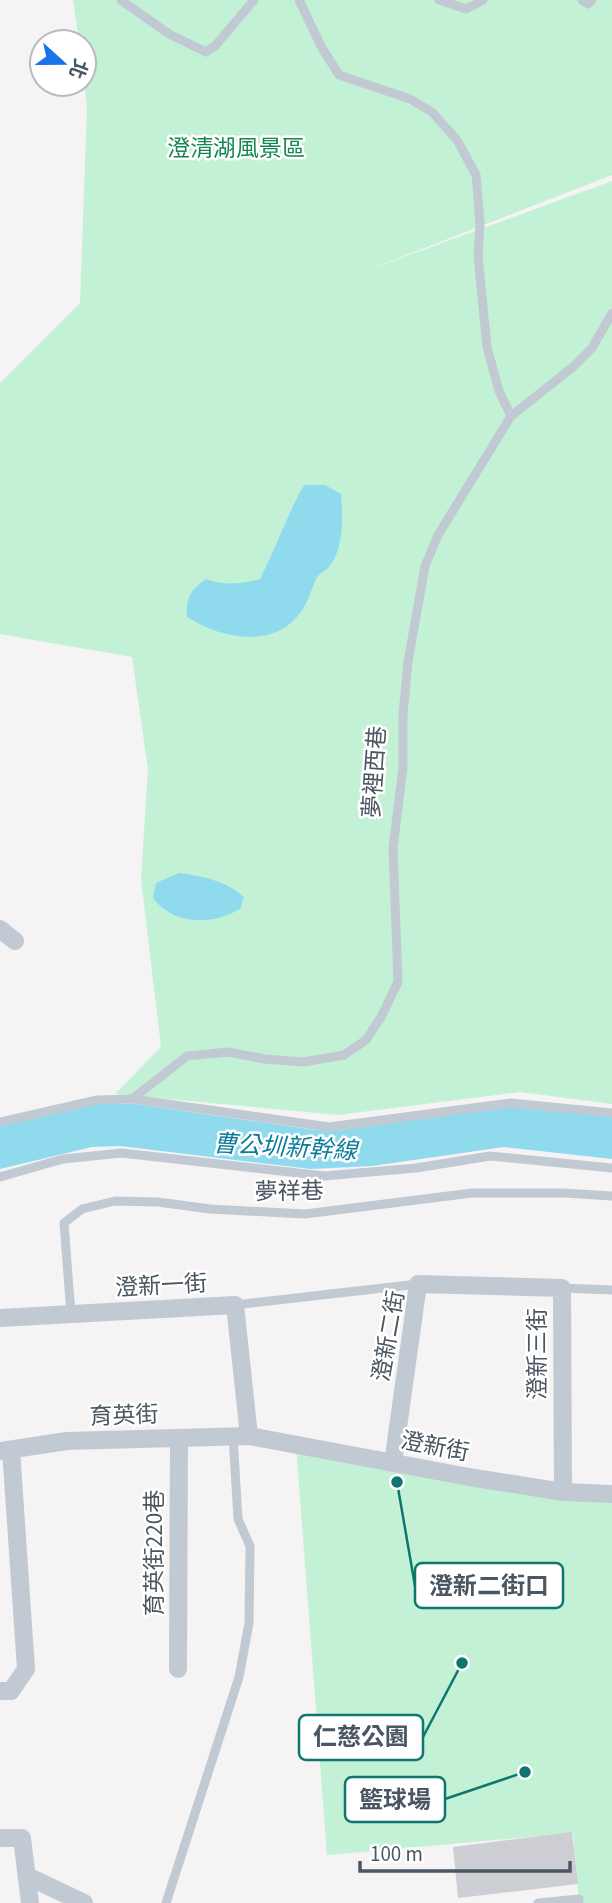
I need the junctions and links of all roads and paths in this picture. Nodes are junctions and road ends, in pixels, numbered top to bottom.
1 (121, 0) edge
2 (254, 0) edge
3 (299, 0) edge
4 (439, 0) edge
5 (483, 0) edge
6 (582, 0) edge
7 (592, 0) edge
8 (612, 313) edge
9 (511, 416) junction
10 (0, 929) edge
11 (15, 941) dead end
12 (132, 1099) junction
13 (612, 1113) edge
14 (0, 1122) edge
15 (612, 1168) edge
16 (0, 1177) edge
17 (612, 1196) edge
18 (418, 1284) junction
19 (489, 1287) joint
20 (562, 1288) junction
21 (612, 1290) edge
22 (235, 1305) junction
23 (71, 1314) junction
24 (0, 1318) edge
25 (241, 1436) junction
26 (179, 1438) junction
27 (6, 1450) edge
28 (393, 1462) junction
29 (563, 1492) junction
30 (612, 1494) edge
31 (178, 1669) dead end
32 (0, 1691) edge
33 (0, 1838) edge
34 (27, 1876) junction
35 (30, 1903) edge
36 (84, 1903) edge
37 (166, 1903) edge
38 (538, 1903) edge
39 (579, 1903) edge

1 - 2 lane
3 - 9 lane
4 - 5 lane
6 - 7 lane
8 - 9 lane, 夢裡西巷
9 - 12 lane, 夢裡西巷
10 - 11 street
12 - 13 lane
12 - 14 lane
15 - 16 lane
17 - 23 lane, 夢祥巷
18 - 19 street, 澄新二街
18 - 22 lane
18 - 28 street, 澄新二街
19 - 20 street, 澄新三街
20 - 21 lane
20 - 29 street, 澄新三街
22 - 23 street, 澄新一街
22 - 25 street, 澄新一街
23 - 24 street, 澄新一街
25 - 26 street, 育英街
25 - 28 street, 澄新街
25 - 37 lane
26 - 27 street, 育英街
26 - 31 street, 育英街220巷
27 - 32 street
28 - 29 street, 澄新街
29 - 30 street, 澄新街
33 - 34 street
34 - 35 street
34 - 36 street
38 - 39 lane

